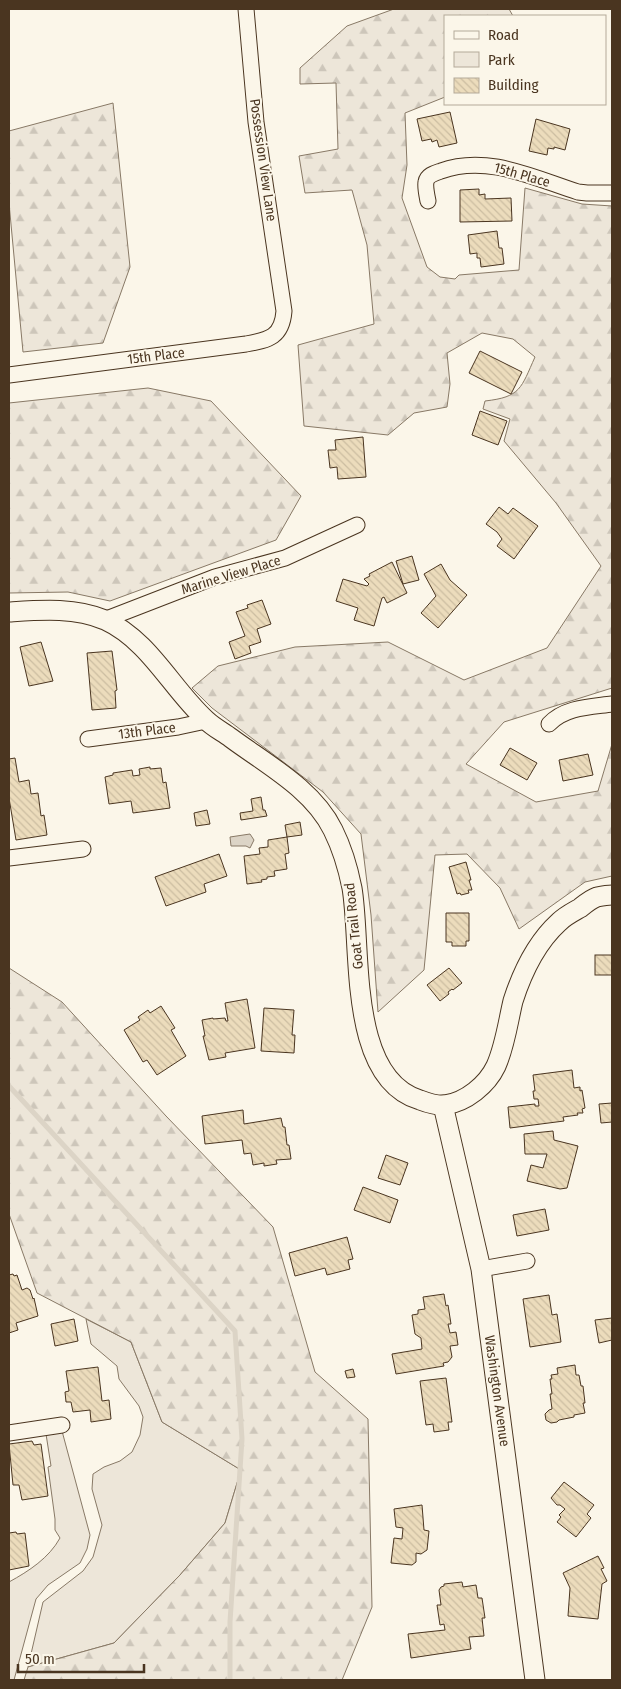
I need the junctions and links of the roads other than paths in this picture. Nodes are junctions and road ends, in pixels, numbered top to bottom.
1 (246, 9) edge
2 (612, 193) edge
3 (428, 201) dead end
4 (284, 311) joint
5 (9, 375) edge
6 (357, 525) dead end
7 (9, 612) edge
8 (104, 620) junction
9 (612, 704) edge
10 (206, 721) junction
11 (549, 724) dead end
12 (88, 739) dead end
13 (83, 849) dead end
14 (9, 858) edge
15 (612, 895) edge
16 (443, 1105) junction
17 (527, 1261) dead end
18 (481, 1269) junction
19 (62, 1425) dead end
20 (9, 1433) edge
21 (536, 1680) edge

1 - 4 street, Possession View Lane
2 - 3 street, 15th Place
4 - 5 street, 15th Place
6 - 8 street, Marine View Place
7 - 8 street, Goat Trail Road
8 - 10 street, Goat Trail Road
9 - 11 street
10 - 12 street, 13th Place
10 - 16 street, Goat Trail Road
13 - 14 street
15 - 16 street
16 - 18 street, Washington Avenue
17 - 18 street
18 - 21 street, Washington Avenue
19 - 20 street

